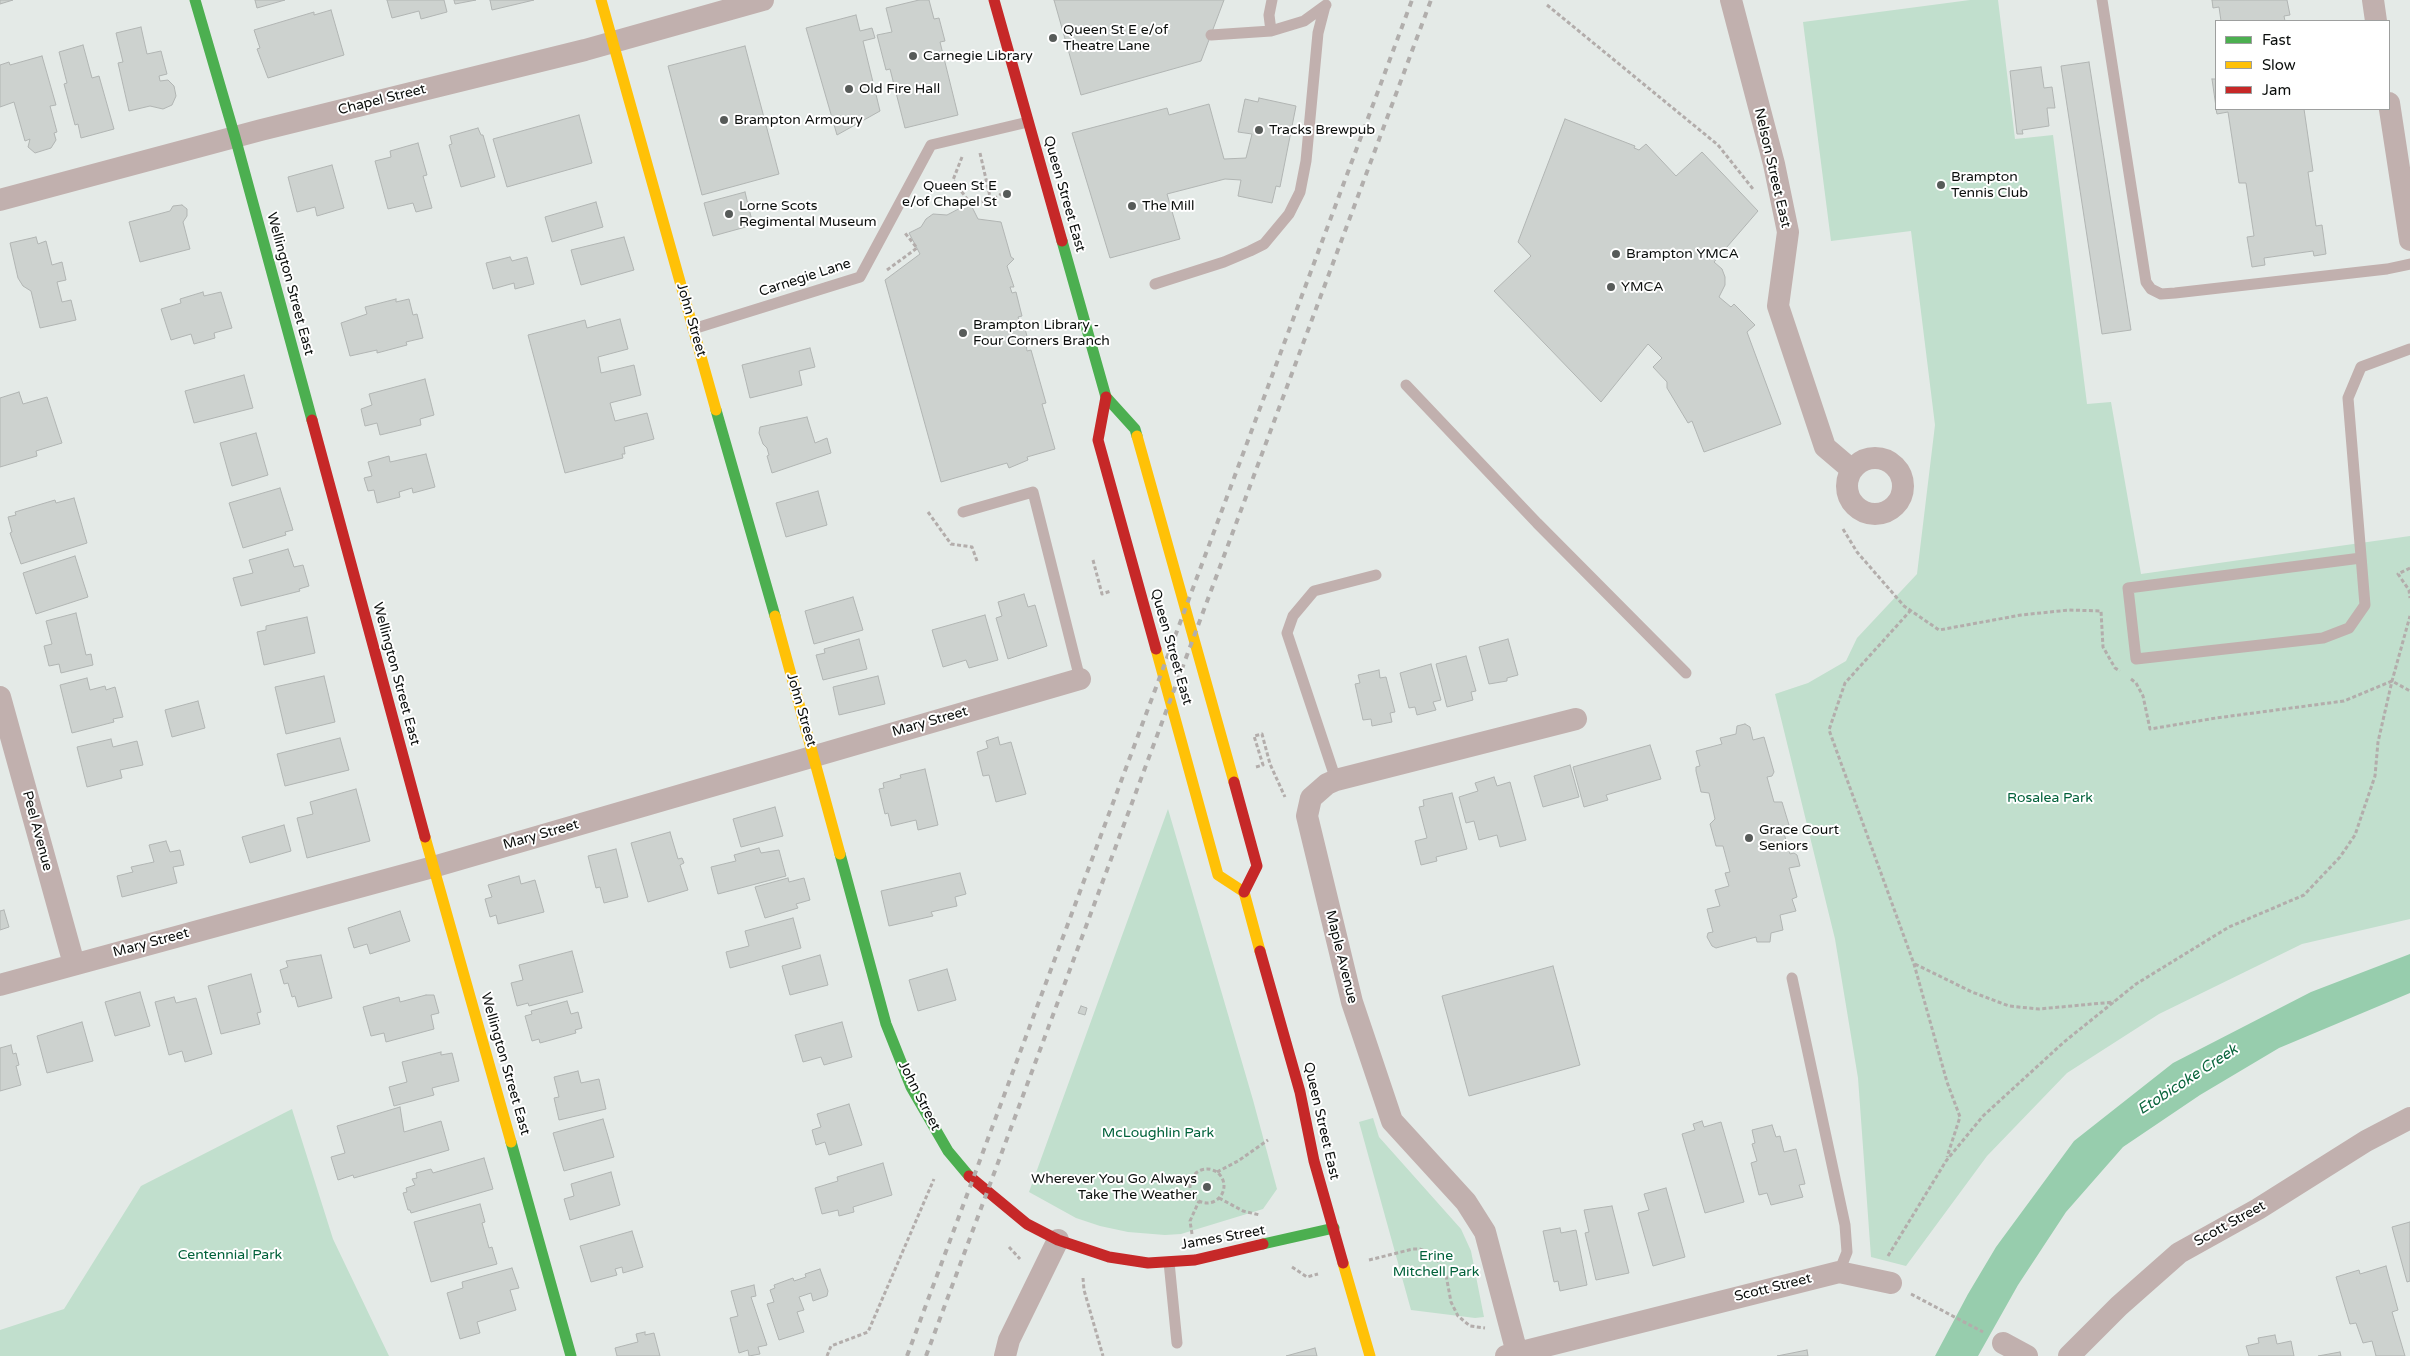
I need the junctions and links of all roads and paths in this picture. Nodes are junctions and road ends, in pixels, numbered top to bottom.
1 (195, 0) edge
2 (601, 0) edge
3 (763, 0) edge
4 (994, 0) edge
5 (1272, 0) edge
6 (1731, 0) edge
7 (2102, 0) edge
8 (2373, 0) edge
9 (1327, 3) edge
10 (1547, 5) dead end
11 (2376, 20) edge
12 (1271, 31) junction
13 (1211, 35) dead end
14 (612, 42) junction
15 (2390, 110) edge
16 (1028, 122) junction
17 (235, 137) junction
18 (984, 148) dead end
19 (964, 154) dead end
20 (1001, 194) dead end
21 (1758, 196) dead end
22 (0, 200) edge
23 (991, 202) junction
24 (2410, 240) edge
25 (2410, 264) edge
26 (1155, 284) dead end
27 (693, 329) junction
28 (2410, 349) edge
29 (1406, 385) dead end
30 (1106, 396) junction
31 (1852, 470) dead end
32 (928, 512) dead end
33 (964, 512) dead end
34 (1843, 528) dead end
35 (2361, 558) junction
36 (1093, 560) dead end
37 (977, 561) dead end
38 (2410, 568) edge
39 (1376, 575) dead end
40 (1111, 591) dead end
41 (2410, 598) edge
42 (1911, 610) junction
43 (2410, 616) edge
44 (1686, 673) dead end
45 (2122, 673) dead end
46 (2129, 678) dead end
47 (1080, 679) joint
48 (2392, 681) junction
49 (2410, 691) edge
50 (0, 697) edge
51 (1576, 719) dead end
52 (814, 756) junction
53 (1270, 764) dead end
54 (1256, 767) dead end
55 (1336, 780) junction
56 (433, 867) junction
57 (1244, 892) junction
58 (74, 964) junction
59 (1914, 964) junction
60 (1792, 978) dead end
61 (0, 985) edge
62 (2115, 1002) junction
63 (2410, 1118) edge
64 (1268, 1140) dead end
65 (1946, 1161) junction
66 (1217, 1172) junction
67 (933, 1181) dead end
68 (1219, 1198) junction
69 (1270, 1217) dead end
70 (1334, 1228) junction
71 (1058, 1240) junction
72 (1388, 1255) dead end
73 (1169, 1262) junction
74 (1289, 1266) dead end
75 (1839, 1272) junction
76 (1307, 1277) dead end
77 (1083, 1278) dead end
78 (1891, 1283) junction
79 (1480, 1329) dead end
80 (1177, 1342) dead end
81 (2004, 1343) joint
82 (1511, 1355) edge
83 (571, 1356) edge
84 (827, 1356) edge
85 (1005, 1356) edge
86 (1103, 1356) edge
87 (1370, 1356) edge
88 (2027, 1356) edge
89 (2069, 1356) edge

1 - 17 street, Wellington Street East
2 - 14 street, John Street
3 - 14 street, Chapel Street
4 - 16 street, Queen Street East
5 - 12 lane
6 - 31 street, Nelson Street East
7 - 25 lane
8 - 11 street
9 - 12 lane
9 - 26 lane
10 - 21 path
12 - 13 lane
14 - 17 street, Chapel Street
14 - 27 street, John Street
15 - 24 street
16 - 27 lane, Carnegie Lane
16 - 30 street, Queen Street East
17 - 22 street, Chapel Street
17 - 56 street, Wellington Street East
18 - 23 path
19 - 23 path
20 - 23 path
27 - 52 street, John Street
28 - 35 lane
29 - 44 lane
30 - 57 street, Queen Street East
30 - 57 street, Queen Street East
32 - 37 path
33 - 47 lane
34 - 42 path
35 - 35 lane
36 - 40 path
38 - 41 path
39 - 55 lane
42 - 45 path
42 - 59 path
43 - 48 path
46 - 48 path
47 - 52 street, Mary Street
48 - 49 path
48 - 62 path
50 - 58 street, Peel Avenue
51 - 55 street, Maple Avenue
52 - 56 street, Mary Street
52 - 71 street, John Street
53 - 54 path
55 - 82 street, Maple Avenue
56 - 58 street, Mary Street
56 - 83 street, Wellington Street East
57 - 70 street, Queen Street East
58 - 61 street, Mary Street
59 - 62 path
59 - 65 path
60 - 75 lane
62 - 65 path
63 - 89 street, Scott Street
64 - 66 path
65 - 78 path
66 - 68 path
66 - 68 path
67 - 84 path
68 - 69 path
70 - 73 street, James Street
70 - 87 street, Queen Street East
71 - 73 street, James Street
71 - 85 street
72 - 79 path
73 - 80 lane
74 - 76 path
75 - 78 street, Scott Street
75 - 82 street, Scott Street
77 - 86 path
78 - 81 path
81 - 88 street

